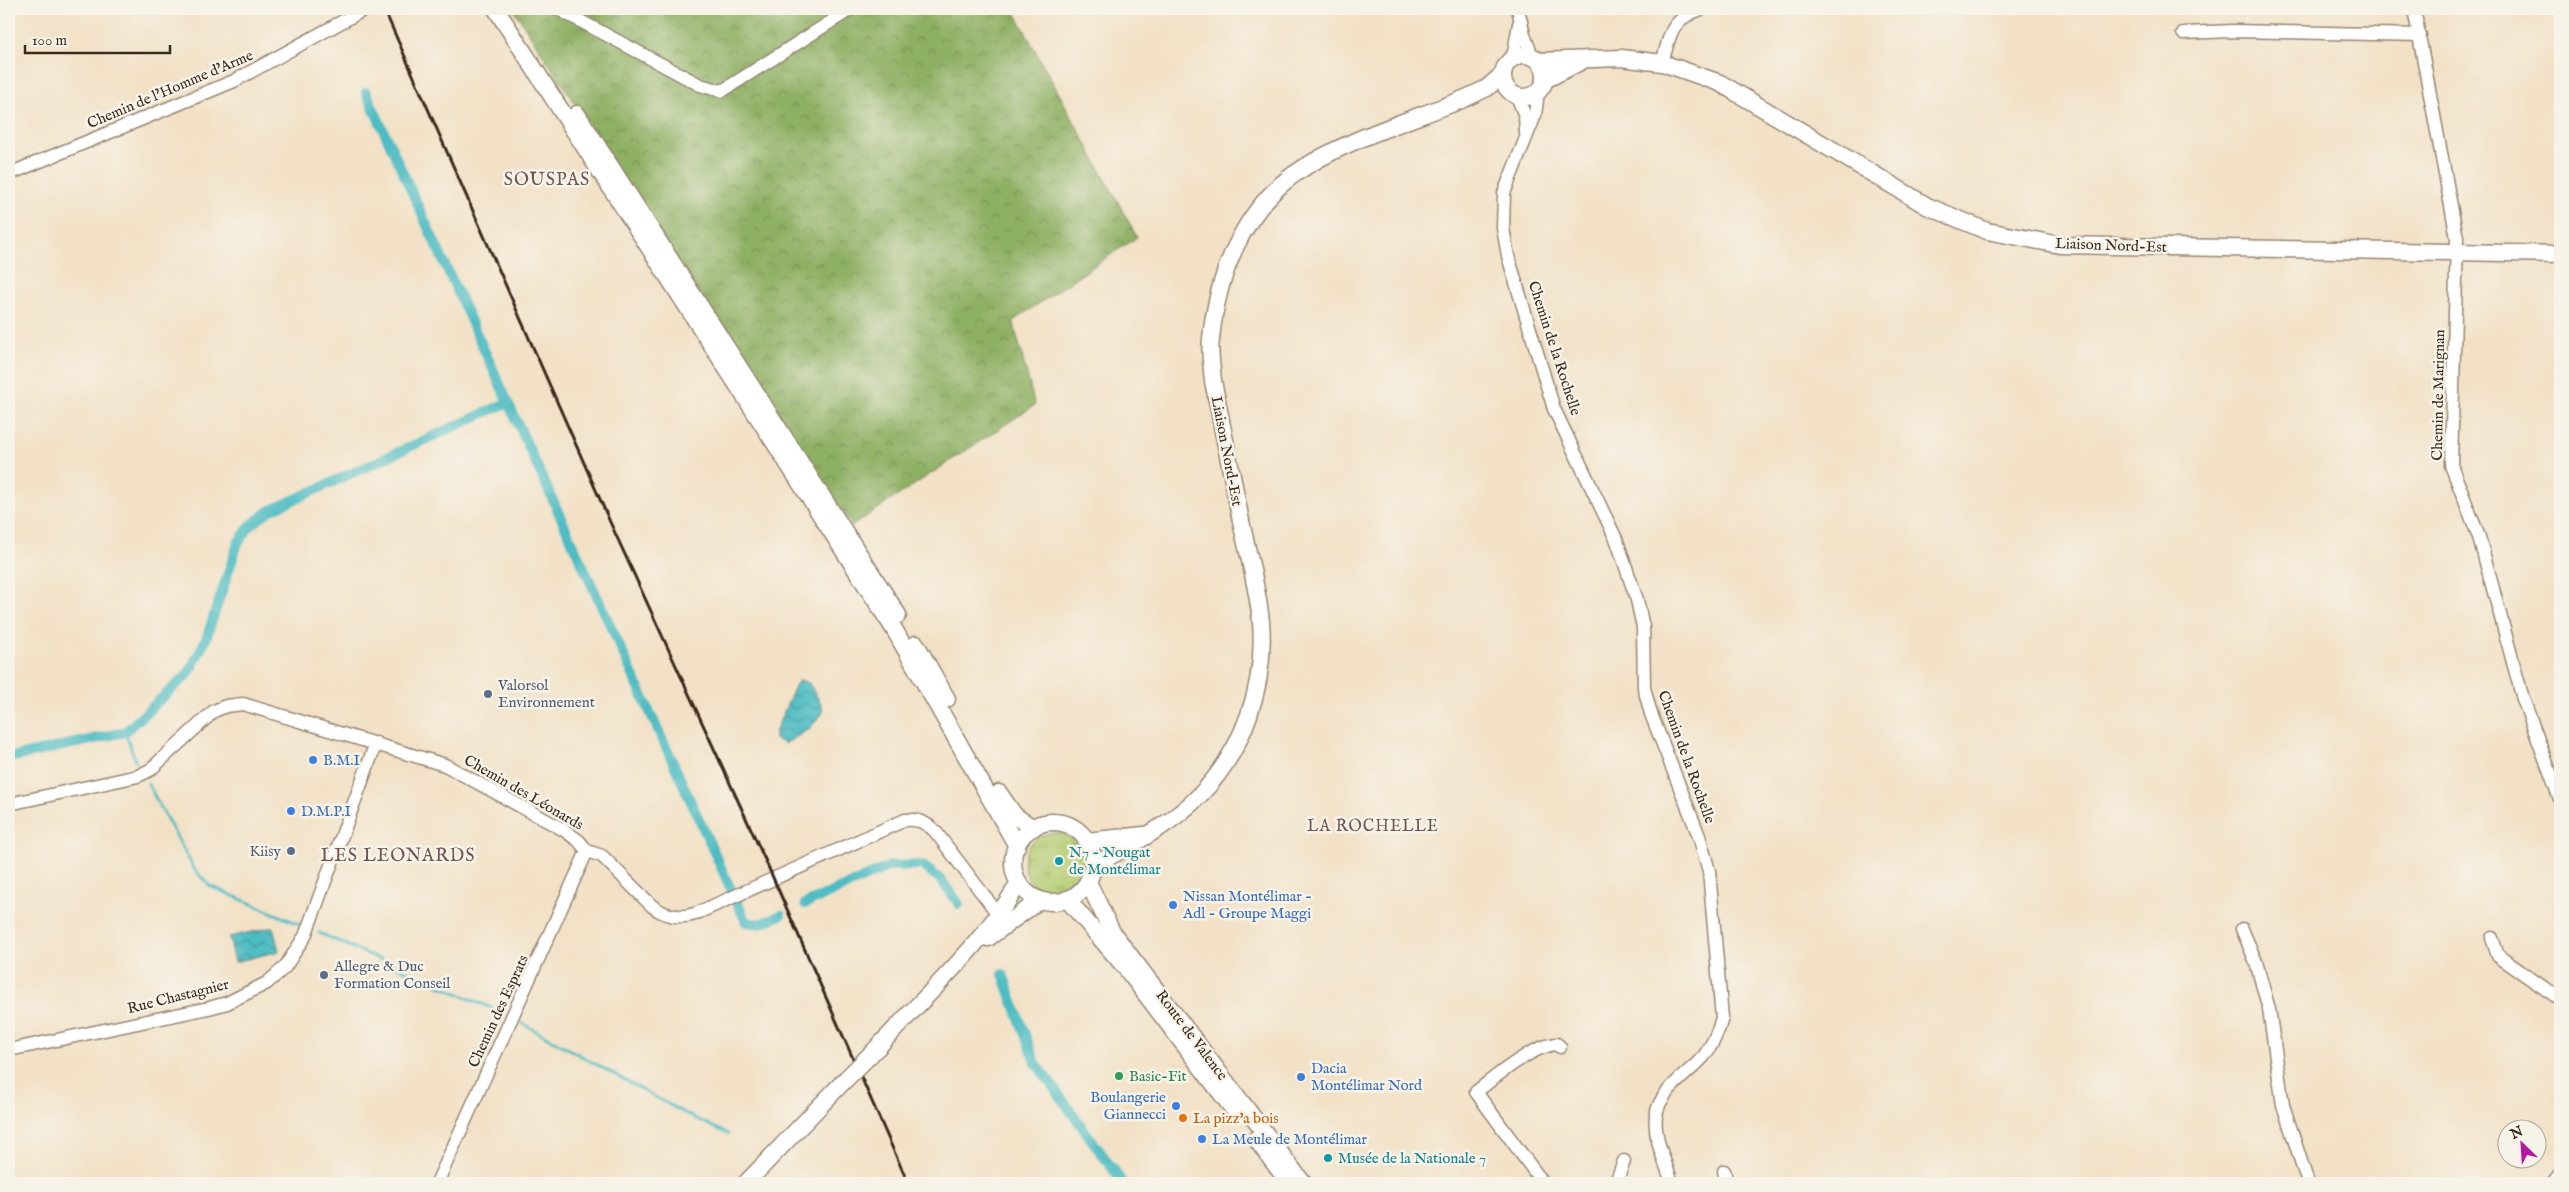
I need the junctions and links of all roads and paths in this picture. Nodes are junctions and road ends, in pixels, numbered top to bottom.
1 (365, 9) edge
2 (496, 9) edge
3 (508, 9) edge
4 (558, 9) edge
5 (851, 9) edge
6 (1700, 9) edge
7 (2414, 9) edge
8 (1519, 15) edge
9 (2182, 33) dead end
10 (2420, 35) junction
11 (1513, 58) junction
12 (1535, 58) junction
13 (1584, 60) junction
14 (1662, 63) junction
15 (1503, 74) junction
16 (1541, 86) junction
17 (1514, 94) junction
18 (1466, 98) junction
19 (1526, 136) junction
20 (9, 174) edge
21 (2456, 252) junction
22 (2560, 254) edge
23 (376, 743) junction
24 (2560, 799) edge
25 (9, 804) edge
26 (1033, 828) junction
27 (1148, 835) junction
28 (1087, 841) junction
29 (1016, 846) junction
30 (587, 851) junction
31 (1093, 866) junction
32 (1019, 882) junction
33 (1088, 882) junction
34 (1067, 899) junction
35 (1040, 900) junction
36 (998, 914) junction
37 (2242, 929) dead end
38 (2492, 938) dead end
39 (952, 968) junction
40 (2560, 1000) edge
41 (1560, 1047) dead end
42 (9, 1050) edge
43 (1624, 1161) dead end
44 (2560, 1173) edge
45 (436, 1183) edge
46 (746, 1183) edge
47 (1289, 1183) edge
48 (1303, 1183) edge
49 (1543, 1183) edge
50 (1616, 1183) edge
51 (1672, 1183) edge
52 (2308, 1183) edge
53 (2552, 1183) edge

1 - 20 street, Chemin de l'Homme d'Arme
2 - 29 main road
3 - 26 main road
4 - 5 street
6 - 14 street
7 - 10 street, Chemin de Marignan
8 - 11 street
8 - 12 street
9 - 10 street
10 - 21 street, Chemin de Marignan
11 - 12 main road
11 - 15 main road
12 - 13 main road, Liaison Nord-Est
12 - 16 main road
13 - 14 main road, Liaison Nord-Est
13 - 16 main road, Liaison Nord-Est
14 - 21 main road, Liaison Nord-Est
15 - 17 main road
15 - 18 main road, Liaison Nord-Est
16 - 17 main road
16 - 19 street, Chemin de la Rochelle
17 - 18 main road, Liaison Nord-Est
17 - 19 street, Chemin de la Rochelle
18 - 27 main road, Liaison Nord-Est
19 - 51 street, Chemin de la Rochelle
21 - 22 main road, Liaison Nord-Est
21 - 24 street, Chemin de Marignan
23 - 25 street, Chemin des Léonards
23 - 30 street, Chemin des Léonards
23 - 42 street, Rue Chastagnier
26 - 28 main road
26 - 29 main road
27 - 28 main road
27 - 31 main road, Liaison Nord-Est
28 - 31 main road
29 - 32 main road
30 - 36 street, Chemin des Léonards
30 - 45 street, Chemin des Esprats
31 - 33 main road
32 - 35 main road
32 - 36 main road
33 - 34 main road
33 - 48 main road, Route de Valence
34 - 35 main road
34 - 47 main road, Route de Valence
35 - 39 main road
36 - 39 main road
37 - 52 street
38 - 40 street
39 - 46 main road, bridge
41 - 49 street
43 - 50 street
44 - 53 street

